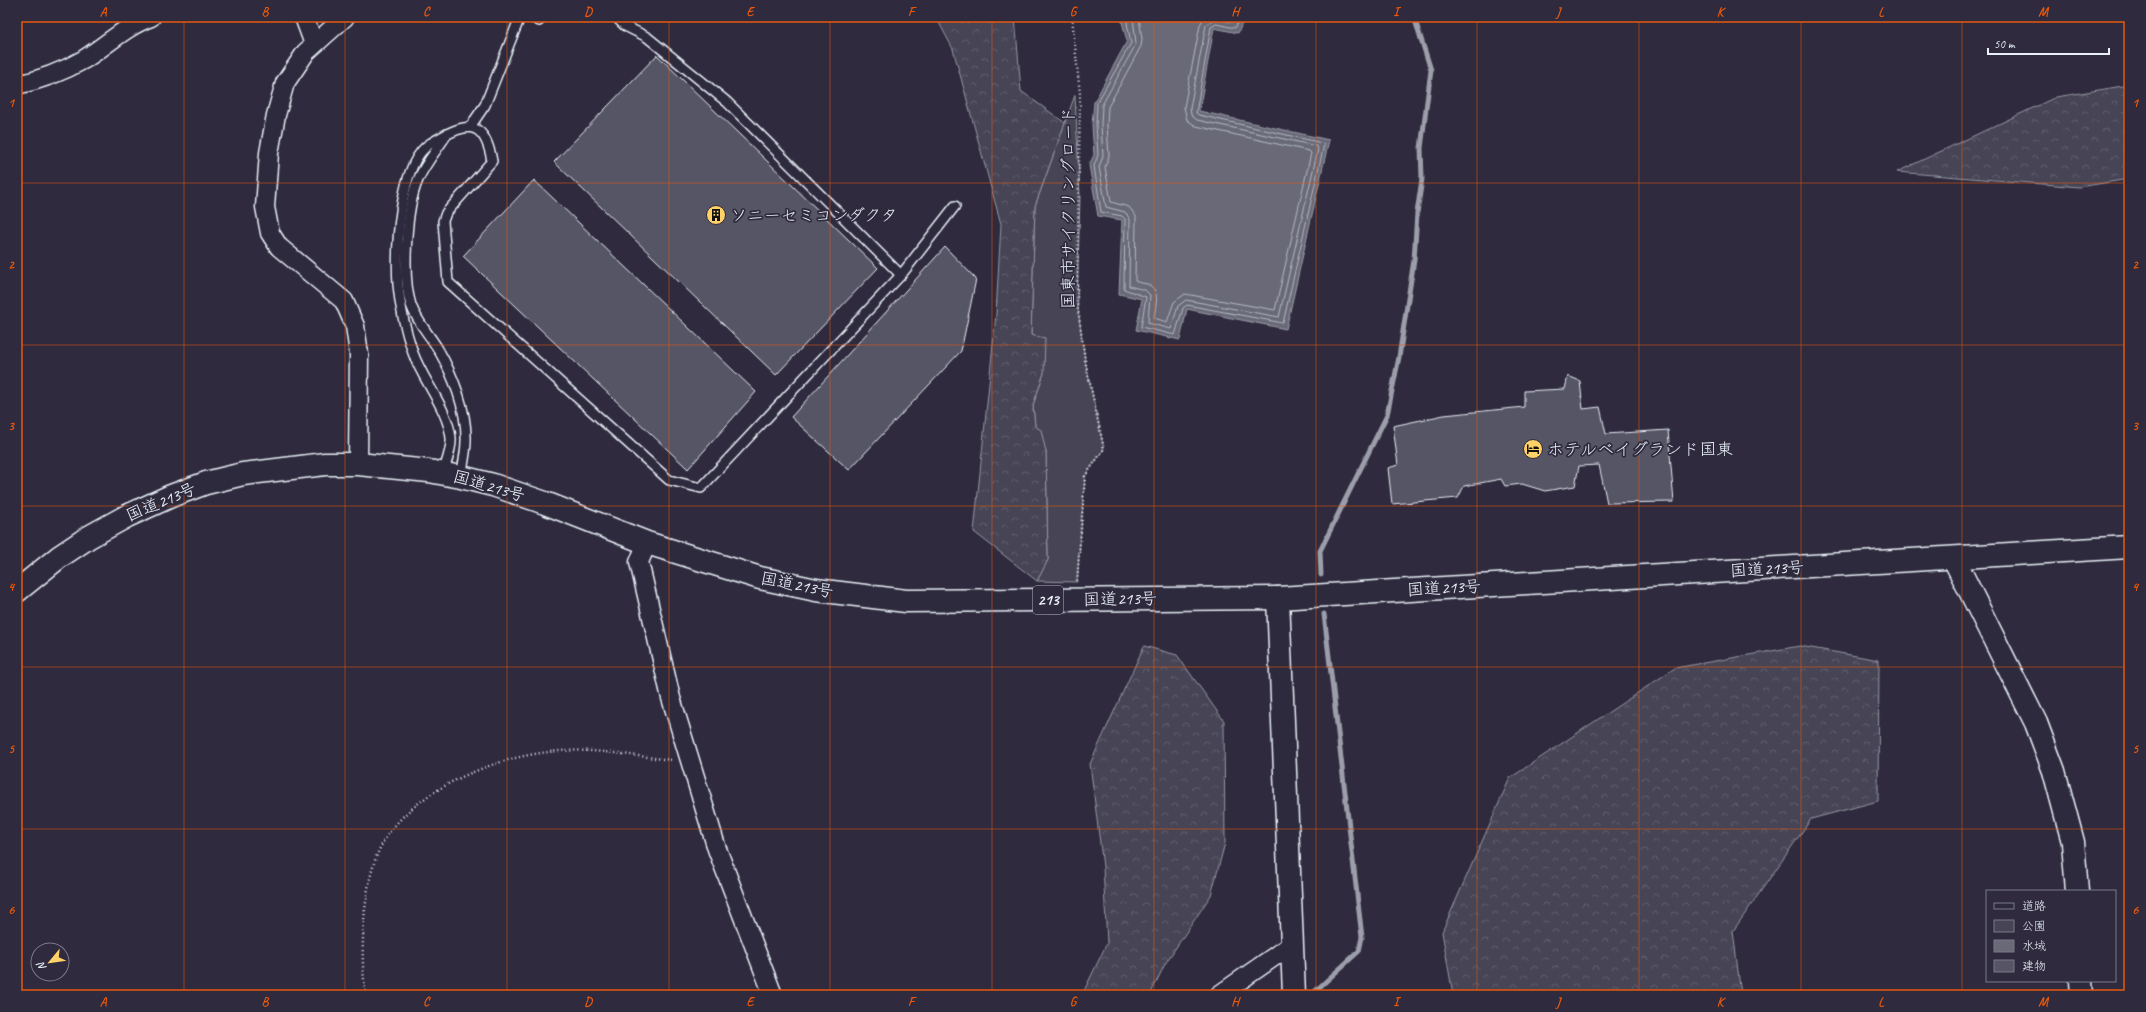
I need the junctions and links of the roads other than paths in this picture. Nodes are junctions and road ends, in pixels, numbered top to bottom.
1 (151, 17) edge
2 (304, 17) edge
3 (345, 17) edge
4 (520, 17) edge
5 (616, 17) edge
6 (314, 44) junction
7 (17, 85) edge
8 (470, 127) junction
9 (448, 133) junction
10 (955, 206) dead end
11 (901, 275) junction
12 (358, 464) junction
13 (452, 475) junction
14 (647, 543) junction
15 (2129, 547) edge
16 (1954, 559) junction
17 (17, 591) edge
18 (1278, 598) junction
19 (2077, 890) edge
20 (1291, 945) junction
21 (2081, 982) edge
22 (773, 995) edge
23 (1219, 995) edge
24 (1294, 995) edge
25 (2082, 995) edge

1 - 7 street
2 - 6 street
3 - 6 street
4 - 8 lane
5 - 11 lane
6 - 12 street
8 - 9 lane
8 - 11 lane
9 - 13 lane
9 - 13 lane
10 - 11 lane
12 - 13 main road, 国道213号 / 213
12 - 17 main road, 国道213号 / 213
13 - 14 main road, 国道213号 / 213
14 - 18 main road, 国道213号 / 213
14 - 22 street
15 - 16 main road, 国道213号 / 213
16 - 18 main road, 国道213号 / 213
16 - 19 main road
18 - 20 main road
20 - 23 street
20 - 24 main road
21 - 25 main road

